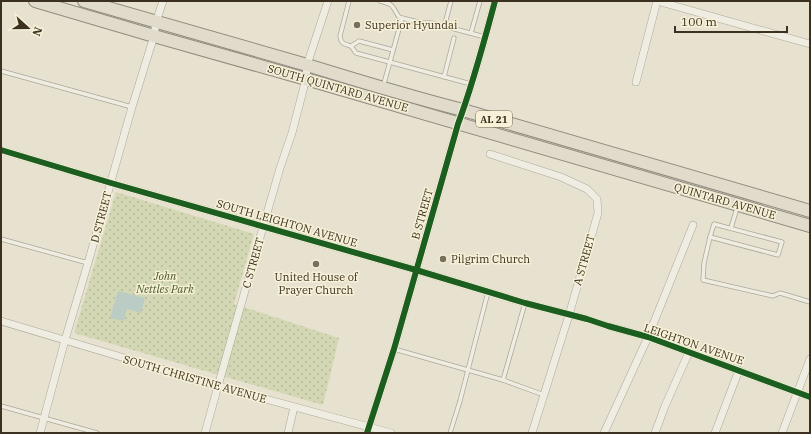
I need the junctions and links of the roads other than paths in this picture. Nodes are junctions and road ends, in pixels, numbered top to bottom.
1 (35, 1) edge
2 (84, 1) edge
3 (163, 1) edge
4 (328, 1) edge
5 (349, 1) edge
6 (380, 1) edge
7 (451, 1) edge
8 (480, 1) edge
9 (495, 1) edge
10 (657, 1) edge
11 (402, 18) junction
12 (156, 22) junction
13 (444, 27) junction
14 (471, 33) junction
15 (154, 36) junction
16 (485, 37) junction
17 (454, 38) dead end
18 (810, 44) edge
19 (351, 46) junction
20 (393, 50) junction
21 (390, 62) junction
22 (307, 65) junction
23 (1, 71) edge
24 (444, 77) junction
25 (306, 79) junction
26 (636, 82) dead end
27 (471, 84) junction
28 (383, 88) junction
29 (132, 107) junction
30 (463, 110) junction
31 (458, 124) junction
32 (1, 150) edge
33 (490, 154) dead end
34 (644, 163) joint
35 (641, 177) joint
36 (111, 183) junction
37 (738, 205) junction
38 (810, 211) edge
39 (692, 225) dead end
40 (810, 226) edge
41 (263, 227) junction
42 (731, 228) junction
43 (710, 237) junction
44 (1, 239) edge
45 (88, 263) junction
46 (416, 270) junction
47 (488, 292) junction
48 (810, 302) edge
49 (526, 303) junction
50 (569, 315) junction
51 (1, 321) edge
52 (648, 337) junction
53 (65, 340) junction
54 (394, 349) junction
55 (689, 352) junction
56 (810, 359) edge
57 (469, 370) junction
58 (739, 370) junction
59 (503, 380) junction
60 (218, 386) junction
61 (798, 392) junction
62 (544, 395) junction
63 (810, 397) edge
64 (1, 406) edge
65 (294, 408) junction
66 (44, 418) junction
67 (368, 430) edge
68 (40, 433) edge
69 (97, 433) edge
70 (205, 433) edge
71 (288, 433) edge
72 (391, 433) edge
73 (450, 433) edge
74 (532, 433) edge
75 (604, 433) edge
76 (654, 433) edge
77 (715, 433) edge
78 (782, 433) edge

1 - 15 highway, SOUTH QUINTARD AVENUE / AL 21
2 - 12 highway, SOUTH QUINTARD AVENUE / AL 21
3 - 12 street, D STREET
4 - 22 street, C STREET
5 - 19 lane
6 - 11 lane
7 - 13 lane
8 - 14 lane
9 - 16 street, B STREET
10 - 18 street
10 - 26 street
11 - 13 lane
11 - 20 lane
12 - 15 street, D STREET
12 - 22 highway, SOUTH QUINTARD AVENUE / AL 21
13 - 14 lane
14 - 16 lane
15 - 25 highway, SOUTH QUINTARD AVENUE / AL 21
15 - 29 street, D STREET
16 - 27 street, B STREET
17 - 24 lane
19 - 20 lane
19 - 21 lane
20 - 21 lane
21 - 24 lane
21 - 28 lane
22 - 25 street, C STREET
22 - 28 highway, SOUTH QUINTARD AVENUE / AL 21
23 - 29 lane
24 - 27 lane
25 - 31 highway, SOUTH QUINTARD AVENUE / AL 21
25 - 41 street, C STREET
27 - 30 street, B STREET
28 - 30 highway, SOUTH QUINTARD AVENUE / AL 21
29 - 36 street, D STREET
30 - 31 street, B STREET
30 - 34 highway, SOUTH QUINTARD AVENUE / AL 21
31 - 35 highway, SOUTH QUINTARD AVENUE / AL 21
31 - 46 street, B STREET
32 - 36 street, SOUTH LEIGHTON AVENUE
33 - 50 street, A STREET
34 - 38 highway, QUINTARD AVENUE / AL 21
35 - 37 highway, QUINTARD AVENUE / AL 21
36 - 41 street, SOUTH LEIGHTON AVENUE
36 - 45 street, D STREET
37 - 40 highway, QUINTARD AVENUE / AL 21
37 - 42 lane
39 - 52 street
41 - 46 street, SOUTH LEIGHTON AVENUE
41 - 60 street, C STREET
42 - 43 lane
42 - 43 lane
43 - 48 lane
44 - 45 lane
45 - 53 street, D STREET
46 - 47 street, SOUTH LEIGHTON AVENUE
46 - 54 street, B STREET
47 - 49 street, SOUTH LEIGHTON AVENUE
47 - 57 lane
49 - 50 street, SOUTH LEIGHTON AVENUE
49 - 59 lane
50 - 52 street, LEIGHTON AVENUE
50 - 62 street, A STREET
51 - 53 street, SOUTH CHRISTINE AVENUE
52 - 55 street, LEIGHTON AVENUE
52 - 75 street
53 - 60 street, SOUTH CHRISTINE AVENUE
53 - 66 street, D STREET
54 - 57 lane
54 - 67 street, B STREET
55 - 58 street, LEIGHTON AVENUE
55 - 76 street
56 - 61 street
57 - 59 lane
57 - 73 lane
58 - 61 street, LEIGHTON AVENUE
58 - 77 street
59 - 62 lane
60 - 65 street, SOUTH CHRISTINE AVENUE
60 - 70 street, C STREET
61 - 63 street, LEIGHTON AVENUE
61 - 78 street
62 - 74 street, A STREET
64 - 66 lane
65 - 67 street, SOUTH CHRISTINE AVENUE
65 - 71 street
66 - 68 street, D STREET
66 - 69 lane
67 - 72 street, SOUTH CHRISTINE AVENUE

